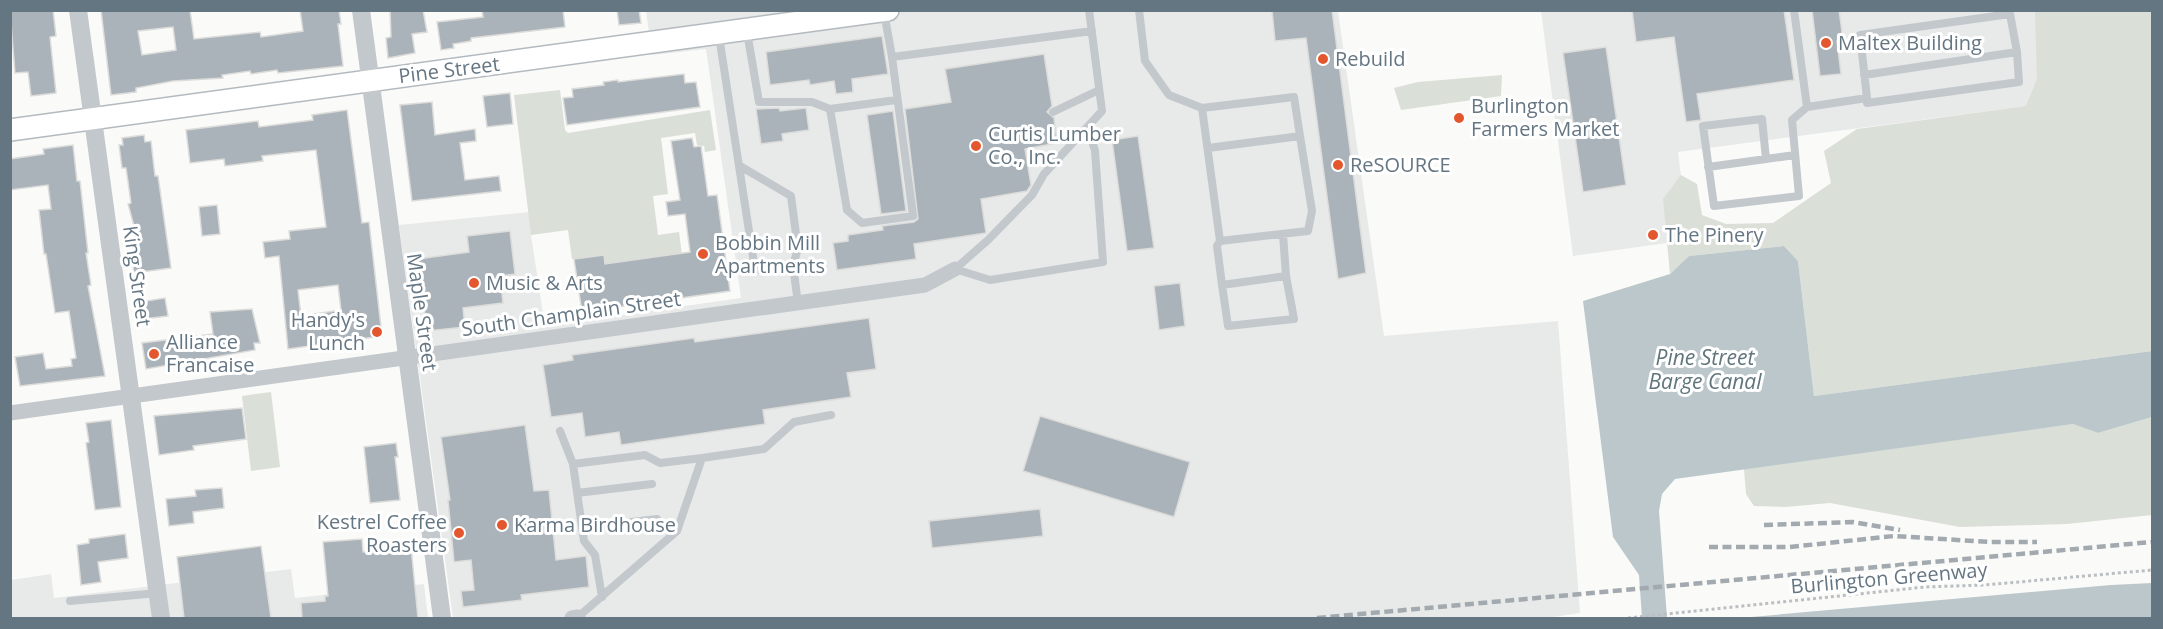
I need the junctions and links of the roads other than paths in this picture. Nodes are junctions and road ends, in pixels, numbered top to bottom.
1 (78, 10) edge
2 (361, 10) edge
3 (1089, 10) edge
4 (1139, 10) edge
5 (1794, 10) edge
6 (886, 11) edge
7 (862, 12) edge
8 (2009, 12) edge
9 (747, 30) junction
10 (1092, 31) junction
11 (718, 34) junction
12 (2017, 52) junction
13 (892, 57) junction
14 (1864, 75) junction
15 (369, 81) junction
16 (1100, 90) junction
17 (1867, 98) junction
18 (896, 100) junction
19 (1807, 107) junction
20 (1202, 108) junction
21 (830, 109) junction
22 (1053, 112) dead end
23 (93, 118) junction
24 (1088, 127) junction
25 (10, 130) edge
26 (1300, 136) junction
27 (1208, 148) junction
28 (1795, 155) junction
29 (1766, 159) junction
30 (740, 166) junction
31 (1708, 167) junction
32 (1283, 234) junction
33 (1220, 242) junction
34 (793, 265) junction
35 (955, 268) junction
36 (1287, 276) junction
37 (1222, 285) junction
38 (798, 304) junction
39 (406, 357) junction
40 (130, 397) junction
41 (10, 413) edge
42 (831, 415) dead end
43 (560, 431) dead end
44 (702, 458) junction
45 (573, 464) junction
46 (652, 484) dead end
47 (577, 493) junction
48 (657, 519) dead end
49 (582, 528) junction
50 (158, 593) junction
51 (602, 597) junction
52 (70, 601) dead end
53 (161, 618) edge
54 (442, 618) edge
55 (575, 618) edge

1 - 23 street, King Street
2 - 15 street, Maple Street
3 - 10 lane
4 - 20 lane
5 - 19 lane
6 - 7 main road, Pine Street
6 - 13 lane
7 - 9 main road, Pine Street
8 - 12 lane
8 - 14 lane
9 - 11 main road, Pine Street
9 - 21 lane
10 - 13 lane
10 - 16 lane
11 - 15 main road, Pine Street
11 - 30 lane
12 - 14 lane
12 - 17 lane
13 - 18 lane
14 - 17 lane
15 - 23 main road, Pine Street
15 - 39 street, Maple Street
16 - 22 lane
16 - 24 lane
17 - 19 lane
18 - 21 lane
18 - 21 lane
19 - 28 lane
20 - 26 lane
20 - 27 lane
23 - 25 main road, Pine Street
23 - 40 street, King Street
24 - 35 lane
24 - 35 lane
26 - 27 lane
26 - 32 lane
27 - 33 lane
28 - 29 lane
28 - 31 lane
29 - 31 lane
29 - 31 lane
30 - 34 lane
30 - 34 lane
32 - 33 lane
32 - 36 lane
33 - 37 lane
34 - 38 lane
35 - 38 street, South Champlain Street
36 - 37 lane
36 - 37 lane
38 - 39 street, South Champlain Street
39 - 40 street, South Champlain Street
39 - 54 street, Maple Street
40 - 41 street, South Champlain Street
40 - 50 street, King Street
42 - 44 lane
43 - 45 lane
44 - 45 lane
44 - 51 lane
45 - 47 lane
46 - 47 lane
47 - 49 lane
48 - 49 lane
49 - 51 lane
50 - 52 lane
50 - 53 street, King Street
51 - 55 lane

